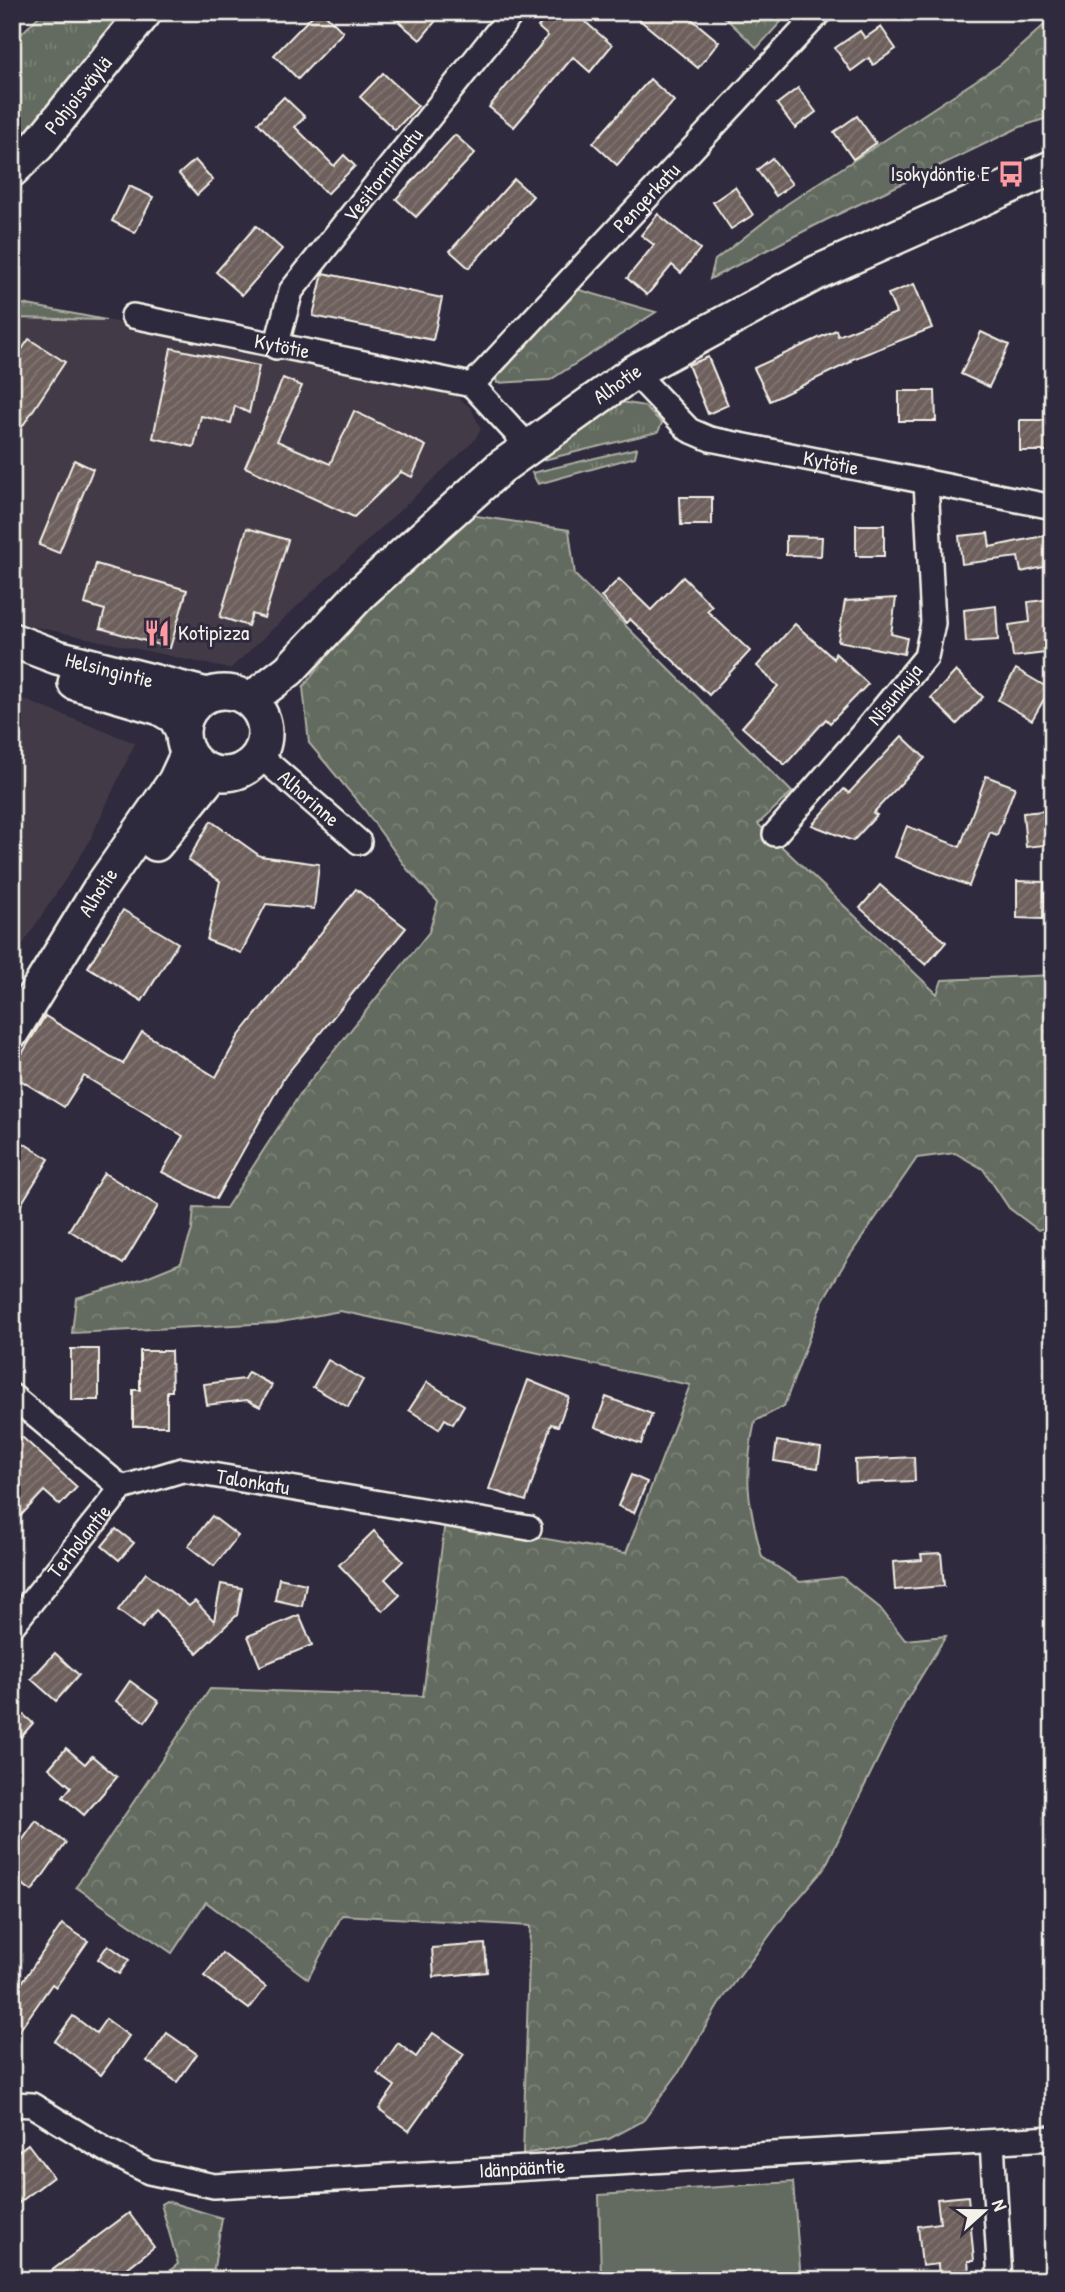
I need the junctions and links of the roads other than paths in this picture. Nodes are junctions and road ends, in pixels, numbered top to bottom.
1 (145, 12) edge
2 (513, 12) edge
3 (820, 12) edge
4 (38, 145) junction
5 (1053, 167) edge
6 (12, 170) edge
7 (12, 188) edge
8 (133, 316) dead end
9 (276, 347) junction
10 (634, 372) junction
11 (472, 385) junction
12 (528, 446) junction
13 (926, 481) junction
14 (1053, 507) edge
15 (12, 640) edge
16 (12, 664) edge
17 (207, 695) junction
18 (250, 701) junction
19 (185, 741) junction
20 (259, 755) junction
21 (213, 773) junction
22 (775, 834) dead end
23 (359, 842) dead end
24 (12, 1033) edge
25 (12, 1396) edge
26 (122, 1488) junction
27 (529, 1528) dead end
28 (12, 1626) edge
29 (12, 2104) edge
30 (1053, 2138) edge
31 (992, 2142) junction
32 (1000, 2280) edge

1 - 4 street, Pohjoisväylä
2 - 9 street, Vesitorninkatu
3 - 11 street, Pengerkatu
4 - 6 street, Pohjoisväylä
4 - 7 street, Pohjoisväylä
5 - 10 street, Alhotie
8 - 9 street, Kytötie
9 - 11 street, Kytötie
10 - 12 street, Alhotie
10 - 13 street, Kytötie
11 - 12 street
12 - 18 street, Alhotie
13 - 14 street, Kytötie
13 - 22 street, Nisunkuja
15 - 17 street, Helsingintie
16 - 19 street, Helsingintie
17 - 18 street
17 - 19 street
18 - 20 street
19 - 21 street
19 - 24 street, Alhotie
20 - 21 street
20 - 23 street, Alhorinne
21 - 24 street, Alhotie
25 - 26 street
26 - 27 street, Talonkatu
26 - 28 street, Terholantie
29 - 31 street, Idänpääntie
30 - 31 street, Idänpääntie
31 - 32 street

